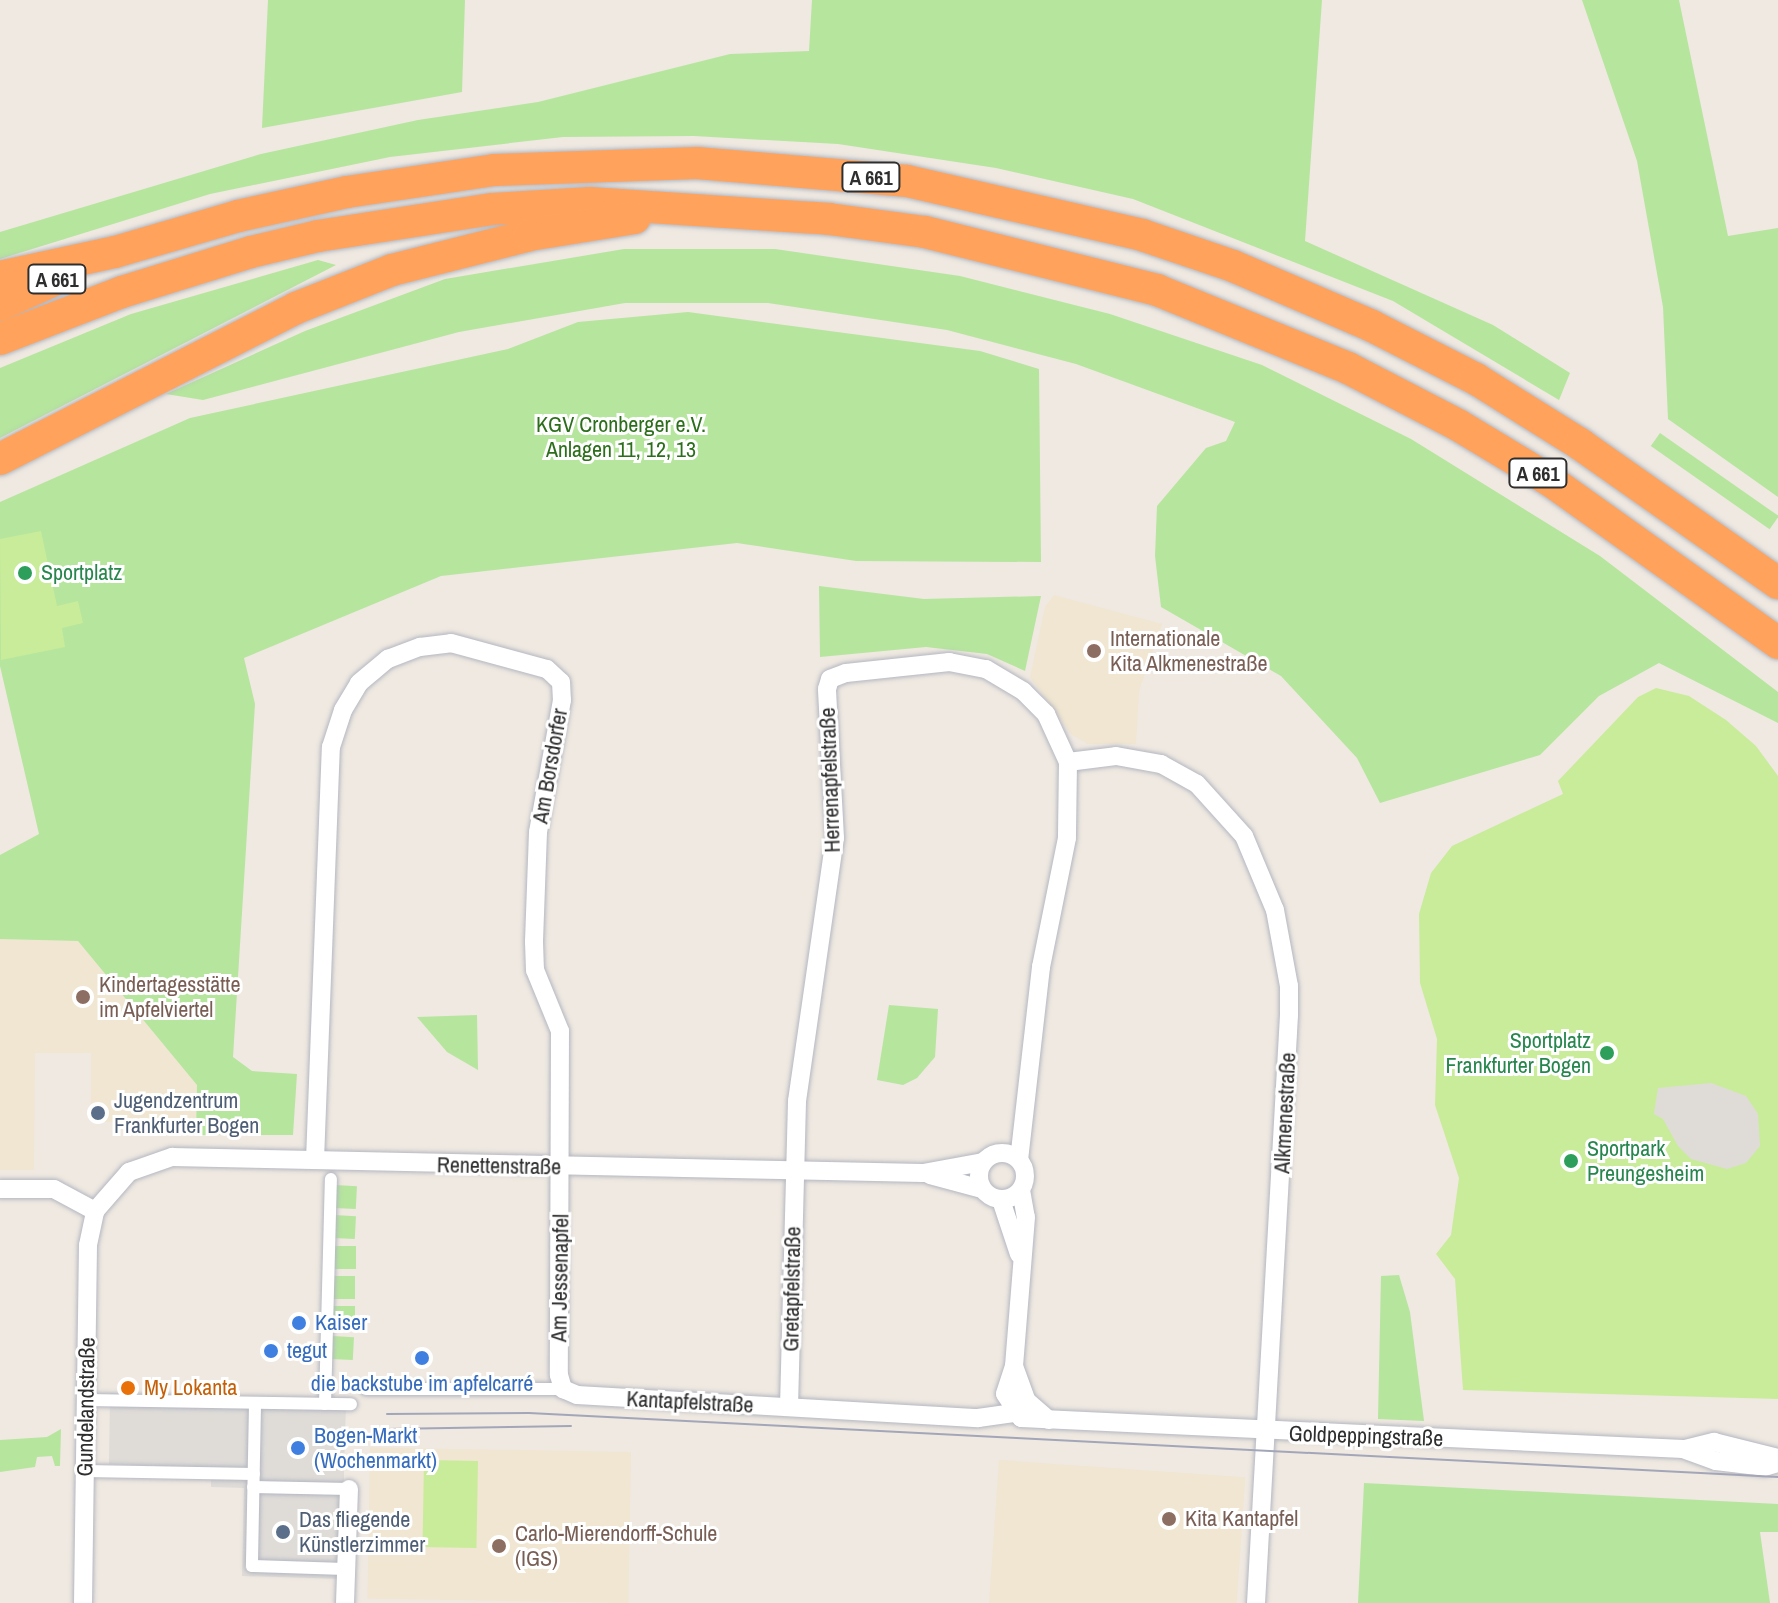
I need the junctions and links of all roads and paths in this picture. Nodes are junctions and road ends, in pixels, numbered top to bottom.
1 (678, 211) junction
2 (115, 252) junction
3 (0, 277) edge
4 (0, 305) edge
5 (0, 339) edge
6 (0, 459) edge
7 (1778, 583) edge
8 (1778, 643) edge
9 (1068, 762) junction
10 (1028, 1100) junction
11 (1001, 1152) junction
12 (315, 1160) junction
13 (1019, 1160) junction
14 (983, 1162) junction
15 (562, 1167) junction
16 (795, 1171) junction
17 (923, 1173) junction
18 (331, 1179) dead end
19 (0, 1189) edge
20 (982, 1189) junction
21 (1021, 1190) junction
22 (1001, 1200) junction
23 (95, 1211) junction
24 (1022, 1262) junction
25 (1014, 1366) junction
26 (366, 1389) dead end
27 (563, 1389) junction
28 (87, 1400) junction
29 (325, 1404) junction
30 (351, 1404) dead end
31 (255, 1405) junction
32 (789, 1407) junction
33 (1014, 1413) junction
34 (1049, 1420) junction
35 (1263, 1431) junction
36 (1778, 1461) edge
37 (85, 1471) junction
38 (254, 1481) junction
39 (349, 1489) joint
40 (346, 1569) junction
41 (83, 1603) edge
42 (345, 1603) edge
43 (1256, 1603) edge

1 - 5 highway, A 661
1 - 6 highway, A 661
1 - 8 highway, A 661
2 - 3 highway, A 661
2 - 4 highway, A 661
2 - 7 highway, A 661
9 - 10 street, Herrenapfelstraße
9 - 16 street, Herrenapfelstraße
9 - 35 street, Alkmenestraße
10 - 11 street, Herrenapfelstraße
10 - 13 street, Herrenapfelstraße
11 - 13 street
11 - 14 street
12 - 15 street, Renettenstraße
12 - 15 street, Am Borsdorfer
12 - 23 street, Renettenstraße
13 - 21 street
14 - 17 street, Renettenstraße
14 - 20 street
15 - 16 street, Renettenstraße
15 - 27 street, Am Jessenapfel
16 - 17 street, Renettenstraße
16 - 32 street, Gretapfelstraße
17 - 20 street, Renettenstraße
18 - 29 street
19 - 23 street
20 - 22 street
21 - 22 street
21 - 24 street
22 - 24 street
23 - 28 street, Gundelandstraße
24 - 25 street
25 - 33 street
25 - 34 street
26 - 27 street, Kantapfelstraße
27 - 32 street, Kantapfelstraße
28 - 31 street
28 - 37 street, Gundelandstraße
29 - 30 street
29 - 31 street
31 - 38 street
32 - 33 street, Kantapfelstraße
33 - 34 street, Goldpeppingstraße
34 - 35 street, Goldpeppingstraße
35 - 36 street, Goldpeppingstraße
35 - 43 street, Alkmenestraße
37 - 38 street
37 - 41 street, Gundelandstraße
38 - 39 street
38 - 40 street
39 - 40 street
40 - 42 street

